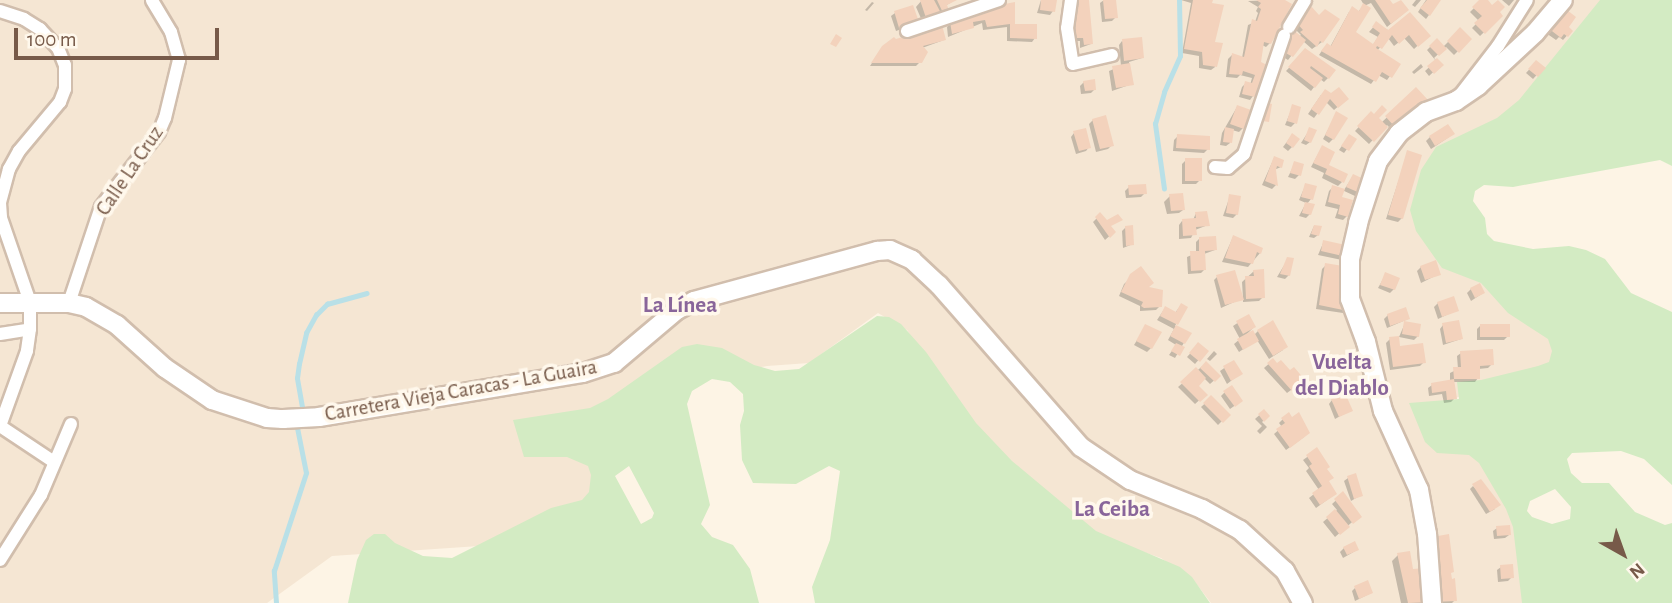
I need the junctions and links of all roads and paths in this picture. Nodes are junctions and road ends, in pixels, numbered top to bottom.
1 (152, 0) edge
2 (999, 0) edge
3 (1071, 0) edge
4 (1306, 0) edge
5 (1527, 0) edge
6 (1563, 0) edge
7 (0, 11) edge
8 (907, 32) dead end
9 (1112, 55) dead end
10 (1456, 101) junction
11 (1215, 167) dead end
12 (30, 302) junction
13 (0, 303) edge
14 (69, 303) junction
15 (30, 329) junction
16 (0, 334) edge
17 (71, 424) dead end
18 (54, 462) junction
19 (0, 560) edge
20 (1303, 603) edge
21 (1432, 603) edge

1 - 14 street, Calle La Cruz
2 - 8 street
3 - 9 street
4 - 11 street
5 - 10 street
6 - 10 main road
7 - 12 street
10 - 21 main road
12 - 13 main road, Carretera Vieja Caracas - La Guaira
12 - 14 main road, Carretera Vieja Caracas - La Guaira
12 - 15 street
14 - 20 main road, Carretera Vieja Caracas - La Guaira
15 - 16 street
15 - 18 street
17 - 18 street
18 - 19 street

